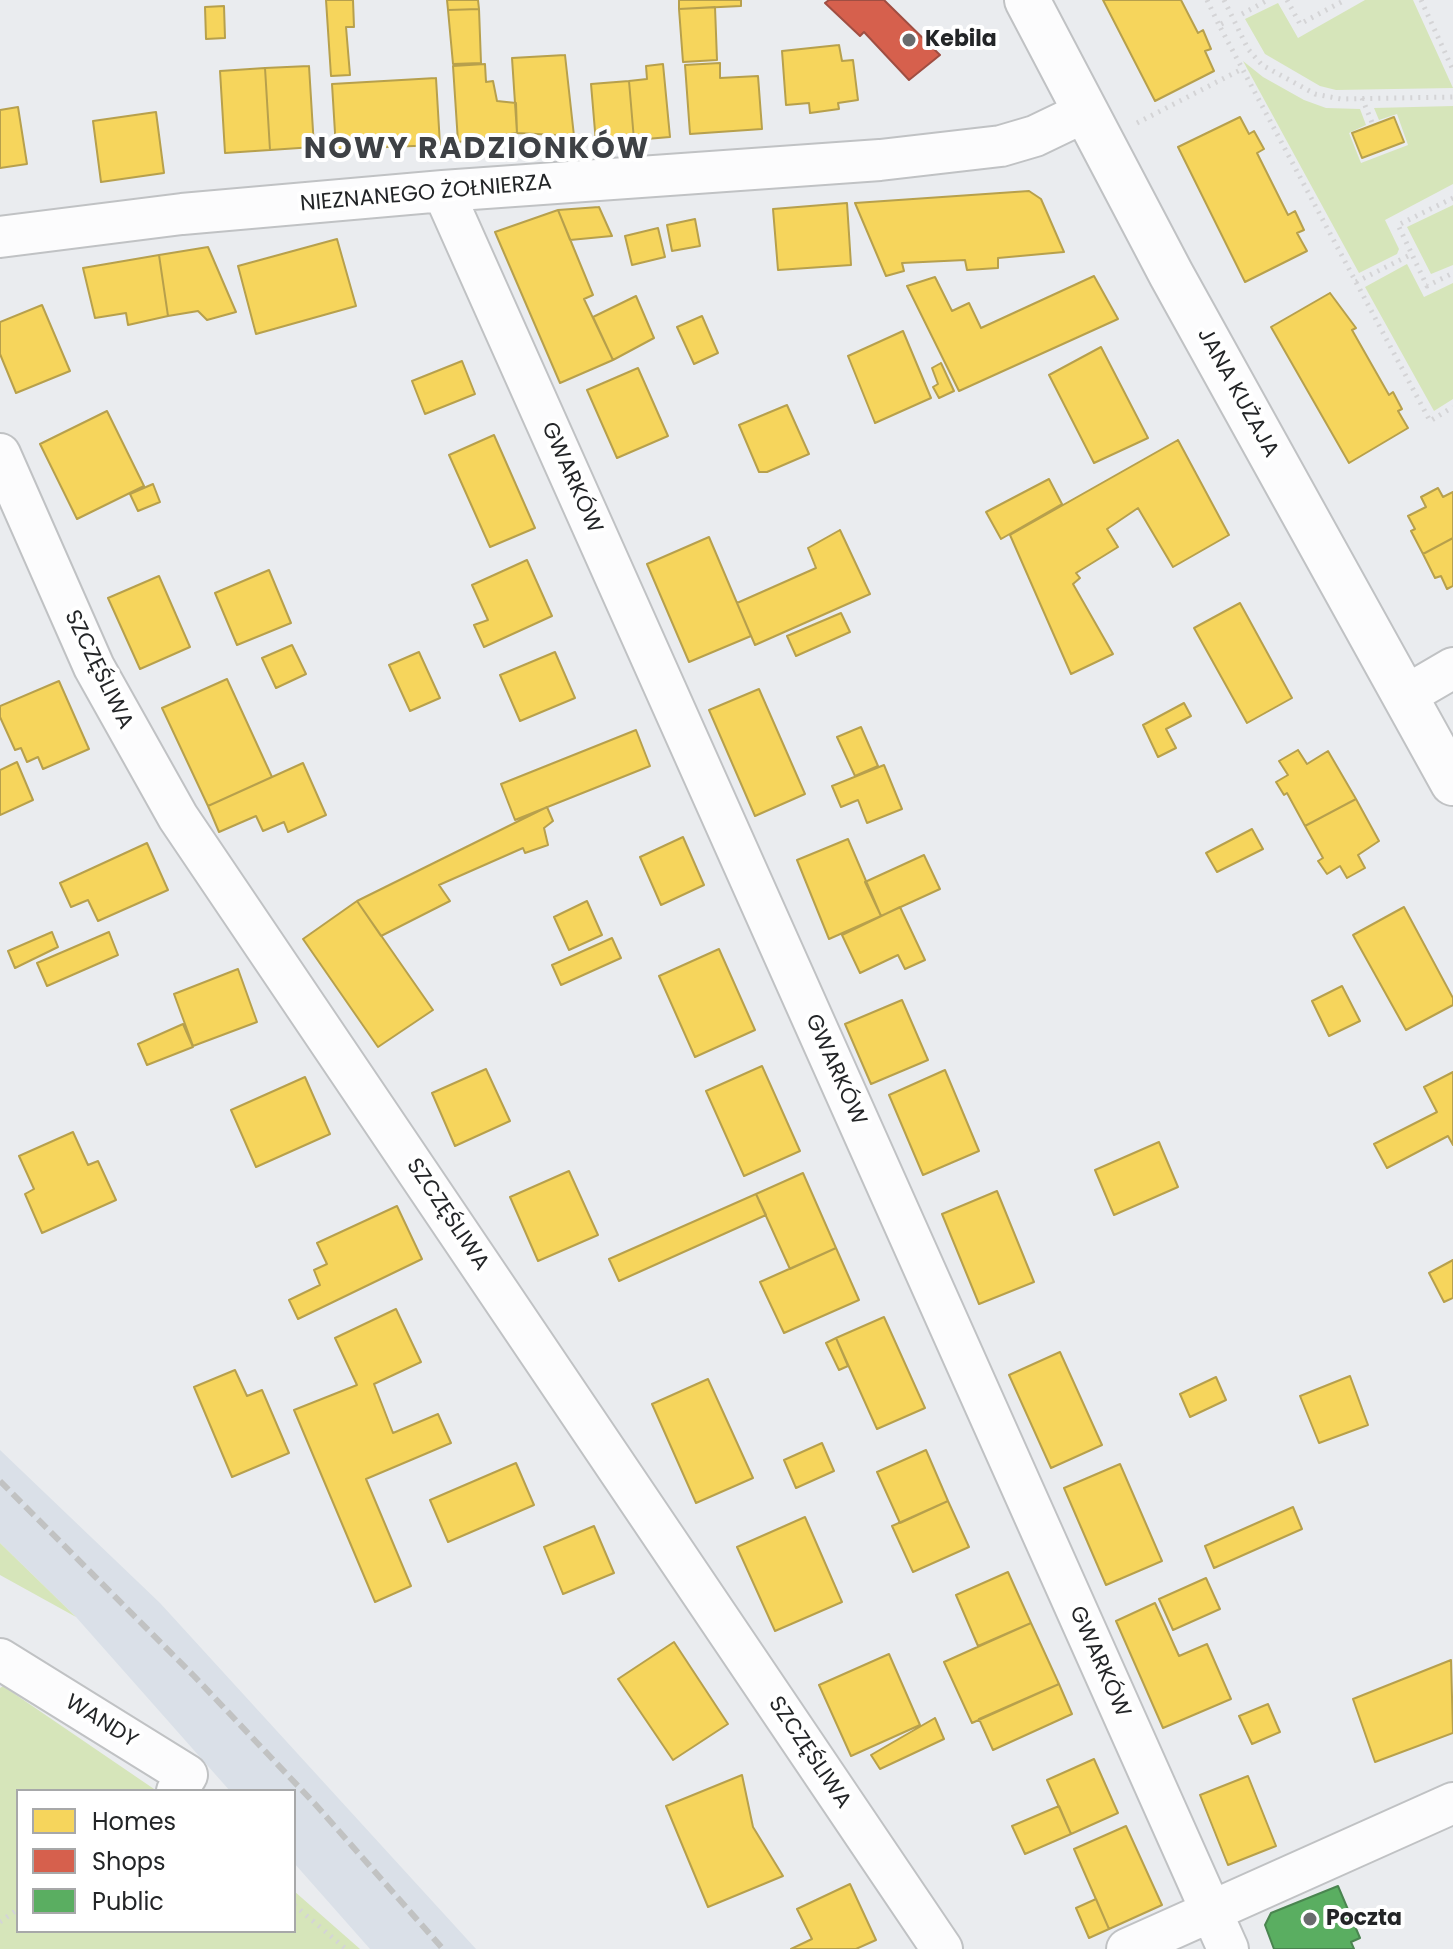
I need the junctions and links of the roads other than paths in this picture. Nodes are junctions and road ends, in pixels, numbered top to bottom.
1 (1027, 0) edge
2 (1085, 112) junction
3 (443, 191) junction
4 (0, 237) edge
5 (0, 454) edge
6 (1453, 668) edge
7 (1405, 696) junction
8 (1453, 783) edge
9 (0, 1659) edge
10 (178, 1789) edge
11 (1453, 1803) edge
12 (1211, 1911) junction
13 (942, 1949) edge
14 (1127, 1949) edge
15 (1228, 1949) edge

1 - 2 street, JANA KUŻAJA
2 - 3 street, NIEZNANEGO ŻOŁNIERZA
2 - 7 street, JANA KUŻAJA
3 - 4 street, NIEZNANEGO ŻOŁNIERZA
3 - 12 street, GWARKÓW
5 - 13 street, SZCZĘŚLIWA
6 - 7 street
7 - 8 street, JANA KUŻAJA
9 - 10 street, WANDY
11 - 12 street
12 - 14 street
12 - 15 street, GWARKÓW

